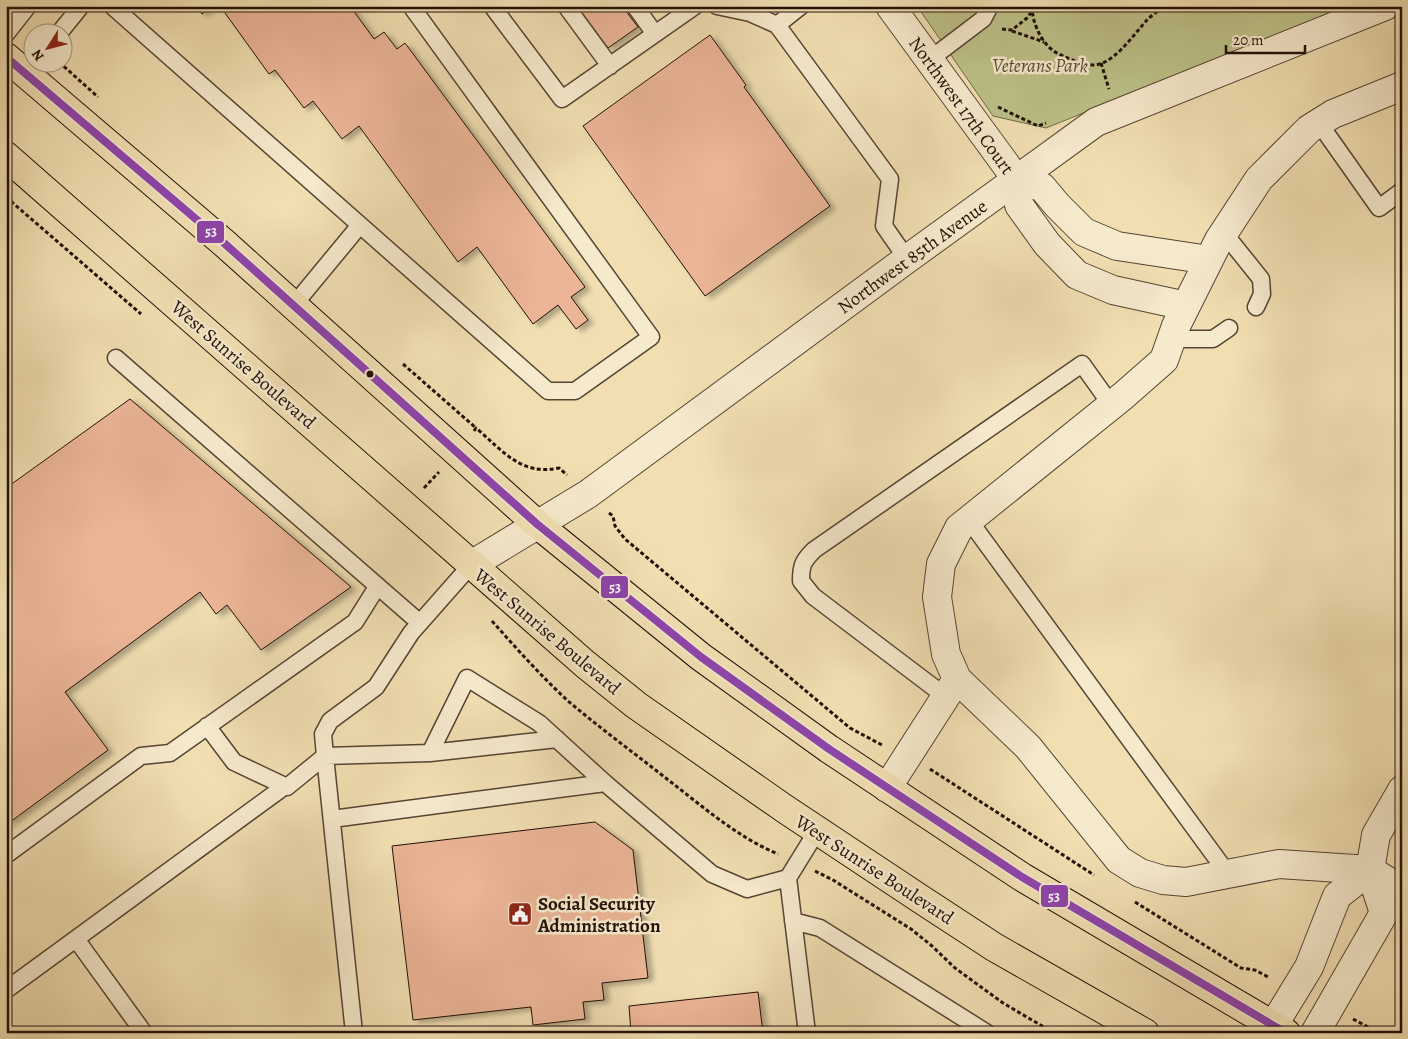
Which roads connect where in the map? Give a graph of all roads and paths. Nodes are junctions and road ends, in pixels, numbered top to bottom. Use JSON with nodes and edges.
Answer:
{"nodes":[{"id":1,"x":28,"y":6,"type":"edge"},
{"id":2,"x":81,"y":6,"type":"edge"},
{"id":3,"x":112,"y":6,"type":"edge"},
{"id":4,"x":411,"y":6,"type":"edge"},
{"id":5,"x":492,"y":6,"type":"edge"},
{"id":6,"x":566,"y":6,"type":"edge"},
{"id":7,"x":636,"y":6,"type":"edge"},
{"id":8,"x":695,"y":6,"type":"edge"},
{"id":9,"x":717,"y":6,"type":"edge"},
{"id":10,"x":801,"y":6,"type":"edge"},
{"id":11,"x":890,"y":6,"type":"edge"},
{"id":12,"x":1166,"y":6,"type":"edge"},
{"id":13,"x":1385,"y":6,"type":"edge"},
{"id":14,"x":1032,"y":8,"type":"edge"},
{"id":15,"x":986,"y":13,"type":"edge"},
{"id":16,"x":68,"y":22,"type":"edge"},
{"id":17,"x":777,"y":25,"type":"junction"},
{"id":18,"x":1012,"y":30,"type":"junction"},
{"id":19,"x":6,"y":34,"type":"edge"},
{"id":20,"x":655,"y":34,"type":"junction"},
{"id":21,"x":1044,"y":43,"type":"junction"},
{"id":22,"x":6,"y":57,"type":"edge"},
{"id":23,"x":930,"y":60,"type":"junction"},
{"id":24,"x":22,"y":64,"type":"edge"},
{"id":25,"x":1101,"y":64,"type":"junction"},
{"id":26,"x":610,"y":66,"type":"junction"},
{"id":27,"x":35,"y":72,"type":"edge"},
{"id":28,"x":1402,"y":86,"type":"edge"},
{"id":29,"x":1111,"y":95,"type":"dead end"},
{"id":30,"x":996,"y":106,"type":"dead end"},
{"id":31,"x":1047,"y":122,"type":"dead end"},
{"id":32,"x":1319,"y":123,"type":"junction"},
{"id":33,"x":6,"y":156,"type":"edge"},
{"id":34,"x":1017,"y":180,"type":"junction"},
{"id":35,"x":1402,"y":191,"type":"edge"},
{"id":36,"x":6,"y":197,"type":"edge"},
{"id":37,"x":360,"y":225,"type":"junction"},
{"id":38,"x":1224,"y":233,"type":"junction"},
{"id":39,"x":908,"y":259,"type":"junction"},
{"id":40,"x":1209,"y":260,"type":"junction"},
{"id":41,"x":293,"y":306,"type":"junction"},
{"id":42,"x":1186,"y":306,"type":"junction"},
{"id":43,"x":1256,"y":307,"type":"dead end"},
{"id":44,"x":142,"y":314,"type":"dead end"},
{"id":45,"x":1229,"y":328,"type":"dead end"},
{"id":46,"x":1171,"y":340,"type":"junction"},
{"id":47,"x":116,"y":358,"type":"dead end"},
{"id":48,"x":1112,"y":406,"type":"junction"},
{"id":49,"x":969,"y":520,"type":"junction"},
{"id":50,"x":537,"y":524,"type":"junction"},
{"id":51,"x":471,"y":565,"type":"junction"},
{"id":52,"x":377,"y":587,"type":"junction"},
{"id":53,"x":420,"y":623,"type":"junction"},
{"id":54,"x":951,"y":688,"type":"junction"},
{"id":55,"x":207,"y":726,"type":"junction"},
{"id":56,"x":557,"y":739,"type":"junction"},
{"id":57,"x":430,"y":753,"type":"junction"},
{"id":58,"x":325,"y":756,"type":"junction"},
{"id":59,"x":605,"y":783,"type":"junction"},
{"id":60,"x":285,"y":786,"type":"junction"},
{"id":61,"x":887,"y":788,"type":"junction"},
{"id":62,"x":1402,"y":790,"type":"edge"},
{"id":63,"x":332,"y":819,"type":"junction"},
{"id":64,"x":816,"y":831,"type":"junction"},
{"id":65,"x":6,"y":855,"type":"edge"},
{"id":66,"x":1370,"y":870,"type":"junction"},
{"id":67,"x":1228,"y":874,"type":"junction"},
{"id":68,"x":788,"y":878,"type":"junction"},
{"id":69,"x":1402,"y":890,"type":"edge"},
{"id":70,"x":793,"y":921,"type":"junction"},
{"id":71,"x":76,"y":939,"type":"junction"},
{"id":72,"x":6,"y":990,"type":"edge"},
{"id":73,"x":1276,"y":1030,"type":"edge"},
{"id":74,"x":144,"y":1033,"type":"edge"},
{"id":75,"x":354,"y":1033,"type":"edge"},
{"id":76,"x":807,"y":1033,"type":"edge"},
{"id":77,"x":987,"y":1033,"type":"edge"},
{"id":78,"x":1145,"y":1033,"type":"edge"},
{"id":79,"x":1315,"y":1033,"type":"edge"}],
"edges":[{"from":1,"to":19,"type":"lane"},
{"from":2,"to":16,"type":"lane"},
{"from":3,"to":37,"type":"lane"},
{"from":4,"to":37,"type":"lane"},
{"from":5,"to":26,"type":"lane"},
{"from":6,"to":26,"type":"lane"},
{"from":7,"to":20,"type":"lane"},
{"from":8,"to":20,"type":"lane"},
{"from":9,"to":17,"type":"lane"},
{"from":10,"to":17,"type":"lane"},
{"from":11,"to":23,"type":"street","name":"Northwest 17th Court"},
{"from":12,"to":25,"type":"path"},
{"from":13,"to":34,"type":"street","name":"Northwest 85th Avenue"},
{"from":14,"to":18,"type":"path"},
{"from":14,"to":21,"type":"path"},
{"from":15,"to":18,"type":"path"},
{"from":15,"to":23,"type":"lane"},
{"from":17,"to":39,"type":"lane"},
{"from":18,"to":21,"type":"path"},
{"from":20,"to":26,"type":"lane"},
{"from":21,"to":25,"type":"path"},
{"from":22,"to":24,"type":"highway"},
{"from":23,"to":34,"type":"street","name":"Northwest 17th Court"},
{"from":25,"to":29,"type":"path"},
{"from":27,"to":41,"type":"highway"},
{"from":28,"to":32,"type":"street"},
{"from":30,"to":31,"type":"path"},
{"from":32,"to":35,"type":"lane"},
{"from":32,"to":38,"type":"street"},
{"from":33,"to":51,"type":"highway","name":"West Sunrise Boulevard"},
{"from":34,"to":39,"type":"street","name":"Northwest 85th Avenue"},
{"from":34,"to":40,"type":"street"},
{"from":34,"to":42,"type":"street"},
{"from":36,"to":44,"type":"path"},
{"from":37,"to":41,"type":"lane"},
{"from":38,"to":40,"type":"street"},
{"from":38,"to":43,"type":"lane"},
{"from":39,"to":50,"type":"street","name":"Northwest 85th Avenue"},
{"from":40,"to":42,"type":"street"},
{"from":41,"to":50,"type":"highway"},
{"from":42,"to":46,"type":"street"},
{"from":45,"to":46,"type":"lane"},
{"from":46,"to":48,"type":"street"},
{"from":47,"to":52,"type":"lane"},
{"from":48,"to":49,"type":"street"},
{"from":48,"to":54,"type":"lane"},
{"from":49,"to":54,"type":"street"},
{"from":49,"to":67,"type":"lane"},
{"from":50,"to":51,"type":"street","name":"Northwest 85th Avenue"},
{"from":50,"to":61,"type":"highway"},
{"from":51,"to":53,"type":"lane"},
{"from":51,"to":64,"type":"highway","name":"West Sunrise Boulevard"},
{"from":52,"to":53,"type":"lane"},
{"from":52,"to":55,"type":"lane"},
{"from":53,"to":58,"type":"lane"},
{"from":54,"to":61,"type":"street"},
{"from":54,"to":67,"type":"street"},
{"from":55,"to":60,"type":"lane"},
{"from":55,"to":65,"type":"lane"},
{"from":56,"to":57,"type":"lane"},
{"from":56,"to":57,"type":"lane"},
{"from":56,"to":59,"type":"lane"},
{"from":57,"to":58,"type":"lane"},
{"from":58,"to":60,"type":"lane"},
{"from":58,"to":63,"type":"lane"},
{"from":59,"to":63,"type":"lane"},
{"from":59,"to":68,"type":"lane"},
{"from":60,"to":71,"type":"lane"},
{"from":61,"to":73,"type":"highway"},
{"from":62,"to":66,"type":"street"},
{"from":63,"to":75,"type":"lane"},
{"from":64,"to":68,"type":"lane"},
{"from":64,"to":78,"type":"highway","name":"West Sunrise Boulevard"},
{"from":66,"to":67,"type":"street"},
{"from":66,"to":69,"type":"street"},
{"from":66,"to":73,"type":"street"},
{"from":66,"to":79,"type":"street"},
{"from":68,"to":70,"type":"lane"},
{"from":70,"to":76,"type":"lane"},
{"from":70,"to":77,"type":"lane"},
{"from":71,"to":72,"type":"lane"},
{"from":71,"to":74,"type":"lane"}]}
